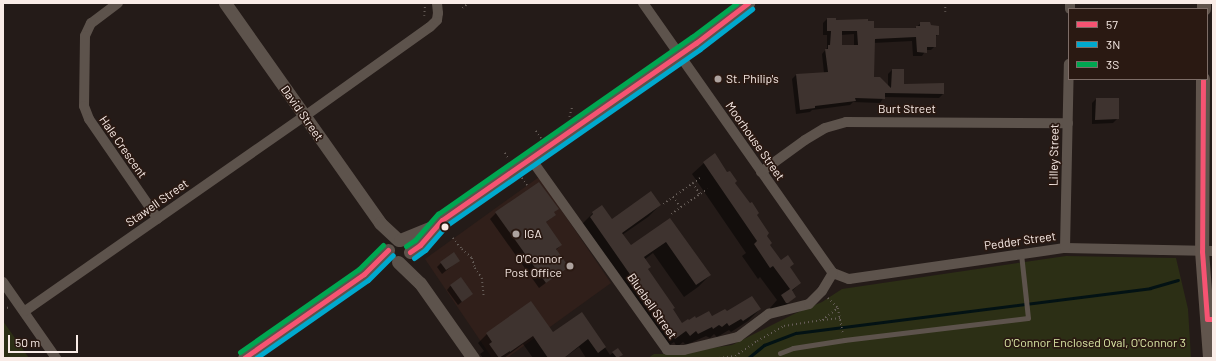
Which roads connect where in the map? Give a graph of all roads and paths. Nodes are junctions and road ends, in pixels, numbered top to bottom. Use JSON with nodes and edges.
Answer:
{"nodes":[{"id":1,"x":118,"y":3,"type":"edge"},
{"id":2,"x":225,"y":3,"type":"edge"},
{"id":3,"x":425,"y":3,"type":"edge"},
{"id":4,"x":438,"y":3,"type":"edge"},
{"id":5,"x":469,"y":3,"type":"edge"},
{"id":6,"x":643,"y":3,"type":"edge"},
{"id":7,"x":945,"y":3,"type":"edge"},
{"id":8,"x":750,"y":4,"type":"edge"},
{"id":9,"x":462,"y":8,"type":"dead end"},
{"id":10,"x":945,"y":12,"type":"dead end"},
{"id":11,"x":424,"y":16,"type":"dead end"},
{"id":12,"x":679,"y":55,"type":"junction"},
{"id":13,"x":1069,"y":80,"type":"edge"},
{"id":14,"x":1203,"y":80,"type":"edge"},
{"id":15,"x":305,"y":116,"type":"junction"},
{"id":16,"x":1068,"y":123,"type":"junction"},
{"id":17,"x":505,"y":153,"type":"dead end"},
{"id":18,"x":531,"y":159,"type":"junction"},
{"id":19,"x":512,"y":163,"type":"dead end"},
{"id":20,"x":762,"y":172,"type":"junction"},
{"id":21,"x":522,"y":177,"type":"dead end"},
{"id":22,"x":700,"y":178,"type":"dead end"},
{"id":23,"x":692,"y":183,"type":"junction"},
{"id":24,"x":527,"y":184,"type":"dead end"},
{"id":25,"x":707,"y":189,"type":"dead end"},
{"id":26,"x":700,"y":194,"type":"junction"},
{"id":27,"x":673,"y":197,"type":"junction"},
{"id":28,"x":663,"y":204,"type":"dead end"},
{"id":29,"x":681,"y":207,"type":"junction"},
{"id":30,"x":671,"y":214,"type":"dead end"},
{"id":31,"x":158,"y":219,"type":"junction"},
{"id":32,"x":436,"y":226,"type":"junction"},
{"id":33,"x":453,"y":238,"type":"dead end"},
{"id":34,"x":394,"y":245,"type":"junction"},
{"id":35,"x":1065,"y":248,"type":"junction"},
{"id":36,"x":1207,"y":251,"type":"edge"},
{"id":37,"x":1021,"y":254,"type":"junction"},
{"id":38,"x":403,"y":258,"type":"junction"},
{"id":39,"x":833,"y":273,"type":"junction"},
{"id":40,"x":364,"y":274,"type":"junction"},
{"id":41,"x":3,"y":282,"type":"edge"},
{"id":42,"x":484,"y":296,"type":"dead end"},
{"id":43,"x":826,"y":296,"type":"dead end"},
{"id":44,"x":838,"y":308,"type":"junction"},
{"id":45,"x":25,"y":311,"type":"junction"},
{"id":46,"x":841,"y":319,"type":"junction"},
{"id":47,"x":1210,"y":319,"type":"edge"},
{"id":48,"x":822,"y":320,"type":"junction"},
{"id":49,"x":843,"y":338,"type":"junction"},
{"id":50,"x":780,"y":353,"type":"dead end"},
{"id":51,"x":56,"y":358,"type":"edge"},
{"id":52,"x":244,"y":358,"type":"edge"},
{"id":53,"x":473,"y":358,"type":"edge"},
{"id":54,"x":719,"y":358,"type":"edge"},
{"id":55,"x":1210,"y":358,"type":"edge"}],
"edges":[{"from":1,"to":31,"type":"street","name":"Hale Crescent"},
{"from":2,"to":15,"type":"street","name":"David Street"},
{"from":3,"to":11,"type":"path"},
{"from":4,"to":15,"type":"street","name":"Stawell Street"},
{"from":5,"to":9,"type":"path"},
{"from":6,"to":12,"type":"street","name":"Moorhouse Street"},
{"from":7,"to":10,"type":"path"},
{"from":8,"to":12,"type":"street"},
{"from":12,"to":18,"type":"street"},
{"from":12,"to":20,"type":"street","name":"Moorhouse Street"},
{"from":13,"to":16,"type":"street","name":"Lilley Street"},
{"from":14,"to":36,"type":"main road"},
{"from":15,"to":31,"type":"street","name":"Stawell Street"},
{"from":15,"to":34,"type":"street","name":"David Street"},
{"from":16,"to":20,"type":"street","name":"Burt Street"},
{"from":16,"to":35,"type":"street","name":"Lilley Street"},
{"from":17,"to":19,"type":"path"},
{"from":18,"to":32,"type":"street"},
{"from":18,"to":39,"type":"street","name":"Bluebell Street"},
{"from":20,"to":39,"type":"street","name":"Moorhouse Street"},
{"from":21,"to":24,"type":"path"},
{"from":22,"to":23,"type":"path"},
{"from":23,"to":26,"type":"path"},
{"from":23,"to":27,"type":"path"},
{"from":25,"to":26,"type":"path"},
{"from":26,"to":29,"type":"path"},
{"from":27,"to":28,"type":"path"},
{"from":27,"to":29,"type":"path"},
{"from":29,"to":30,"type":"path"},
{"from":31,"to":45,"type":"street","name":"Stawell Street"},
{"from":32,"to":34,"type":"street"},
{"from":32,"to":38,"type":"street"},
{"from":33,"to":42,"type":"path"},
{"from":34,"to":38,"type":"street"},
{"from":34,"to":38,"type":"street"},
{"from":34,"to":40,"type":"street"},
{"from":35,"to":36,"type":"street","name":"Pedder Street"},
{"from":35,"to":37,"type":"street","name":"Pedder Street"},
{"from":36,"to":47,"type":"main road"},
{"from":37,"to":39,"type":"street","name":"Pedder Street"},
{"from":37,"to":49,"type":"lane"},
{"from":38,"to":40,"type":"street"},
{"from":38,"to":53,"type":"street"},
{"from":40,"to":52,"type":"street"},
{"from":41,"to":45,"type":"street"},
{"from":43,"to":44,"type":"path"},
{"from":44,"to":46,"type":"path"},
{"from":44,"to":48,"type":"path"},
{"from":45,"to":51,"type":"street"},
{"from":46,"to":48,"type":"path"},
{"from":46,"to":49,"type":"path"},
{"from":47,"to":55,"type":"main road"},
{"from":48,"to":54,"type":"path"},
{"from":49,"to":50,"type":"lane"}]}
